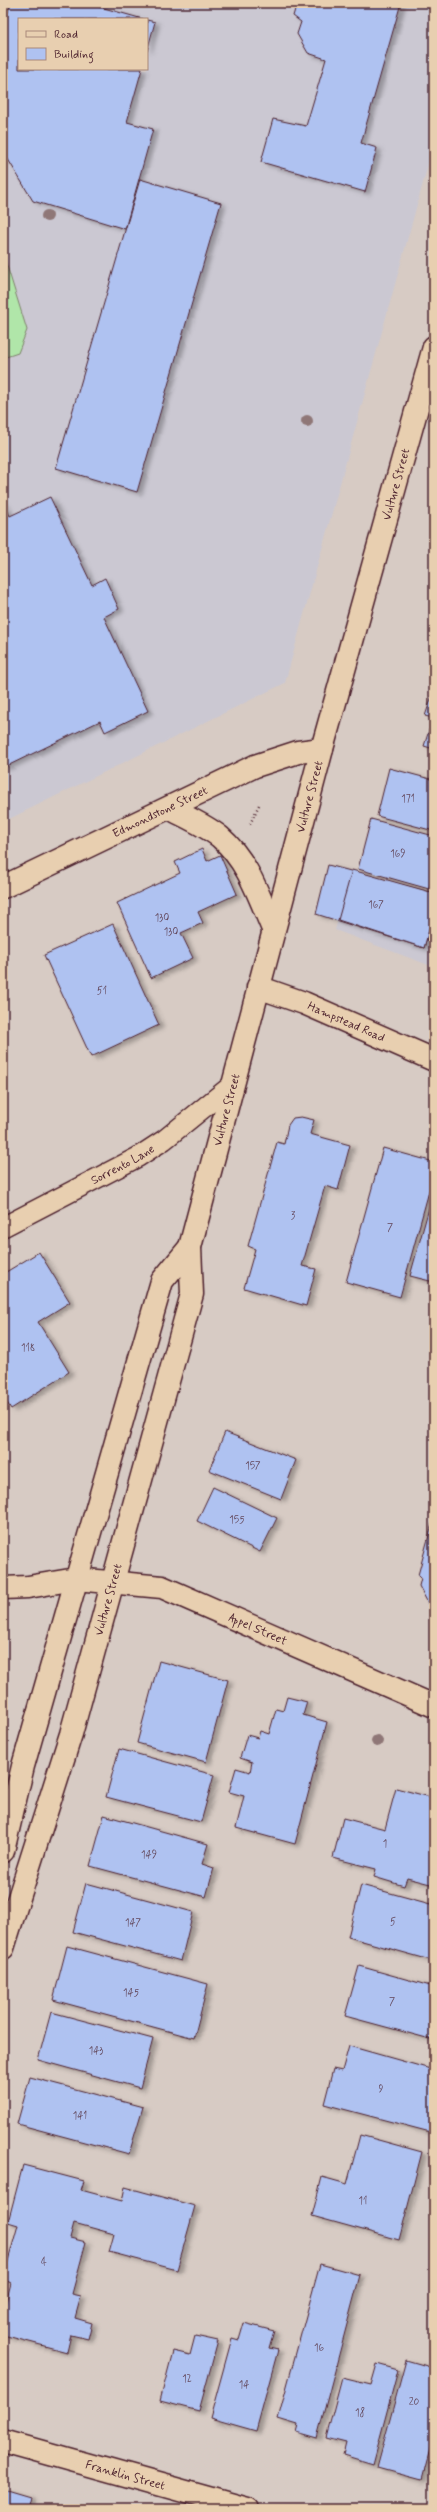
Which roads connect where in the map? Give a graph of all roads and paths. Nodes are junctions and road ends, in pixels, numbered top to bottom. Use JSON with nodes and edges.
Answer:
{"nodes":[{"id":1,"x":434,"y":347,"type":"edge"},
{"id":2,"x":322,"y":749,"type":"junction"},
{"id":3,"x":260,"y":803,"type":"dead end"},
{"id":4,"x":169,"y":808,"type":"junction"},
{"id":5,"x":249,"y":828,"type":"dead end"},
{"id":6,"x":3,"y":887,"type":"edge"},
{"id":7,"x":273,"y":929,"type":"junction"},
{"id":8,"x":258,"y":987,"type":"junction"},
{"id":9,"x":434,"y":1060,"type":"edge"},
{"id":10,"x":232,"y":1085,"type":"junction"},
{"id":11,"x":3,"y":1226,"type":"edge"},
{"id":12,"x":190,"y":1247,"type":"junction"},
{"id":13,"x":76,"y":1579,"type":"junction"},
{"id":14,"x":114,"y":1582,"type":"junction"},
{"id":15,"x":3,"y":1588,"type":"edge"},
{"id":16,"x":434,"y":1706,"type":"edge"},
{"id":17,"x":3,"y":1851,"type":"edge"},
{"id":18,"x":3,"y":1948,"type":"edge"},
{"id":19,"x":3,"y":2441,"type":"edge"},
{"id":20,"x":248,"y":2509,"type":"edge"}],
"edges":[{"from":1,"to":2,"type":"main road","name":"Vulture Street"},
{"from":2,"to":4,"type":"main road","name":"Edmondstone Street"},
{"from":2,"to":7,"type":"main road","name":"Vulture Street"},
{"from":3,"to":5,"type":"path"},
{"from":4,"to":6,"type":"main road","name":"Edmondstone Street"},
{"from":4,"to":7,"type":"main road"},
{"from":7,"to":8,"type":"main road","name":"Vulture Street"},
{"from":8,"to":9,"type":"main road","name":"Hampstead Road"},
{"from":8,"to":10,"type":"main road","name":"Vulture Street"},
{"from":10,"to":11,"type":"lane","name":"Sorrento Lane"},
{"from":10,"to":12,"type":"main road","name":"Vulture Street"},
{"from":12,"to":13,"type":"main road","name":"Vulture Street"},
{"from":12,"to":14,"type":"main road","name":"Vulture Street"},
{"from":13,"to":14,"type":"main road","name":"Appel Street"},
{"from":13,"to":15,"type":"main road","name":"Appel Street"},
{"from":13,"to":17,"type":"main road","name":"Vulture Street"},
{"from":14,"to":16,"type":"main road","name":"Appel Street"},
{"from":14,"to":18,"type":"main road","name":"Vulture Street"},
{"from":19,"to":20,"type":"main road","name":"Franklin Street"}]}
